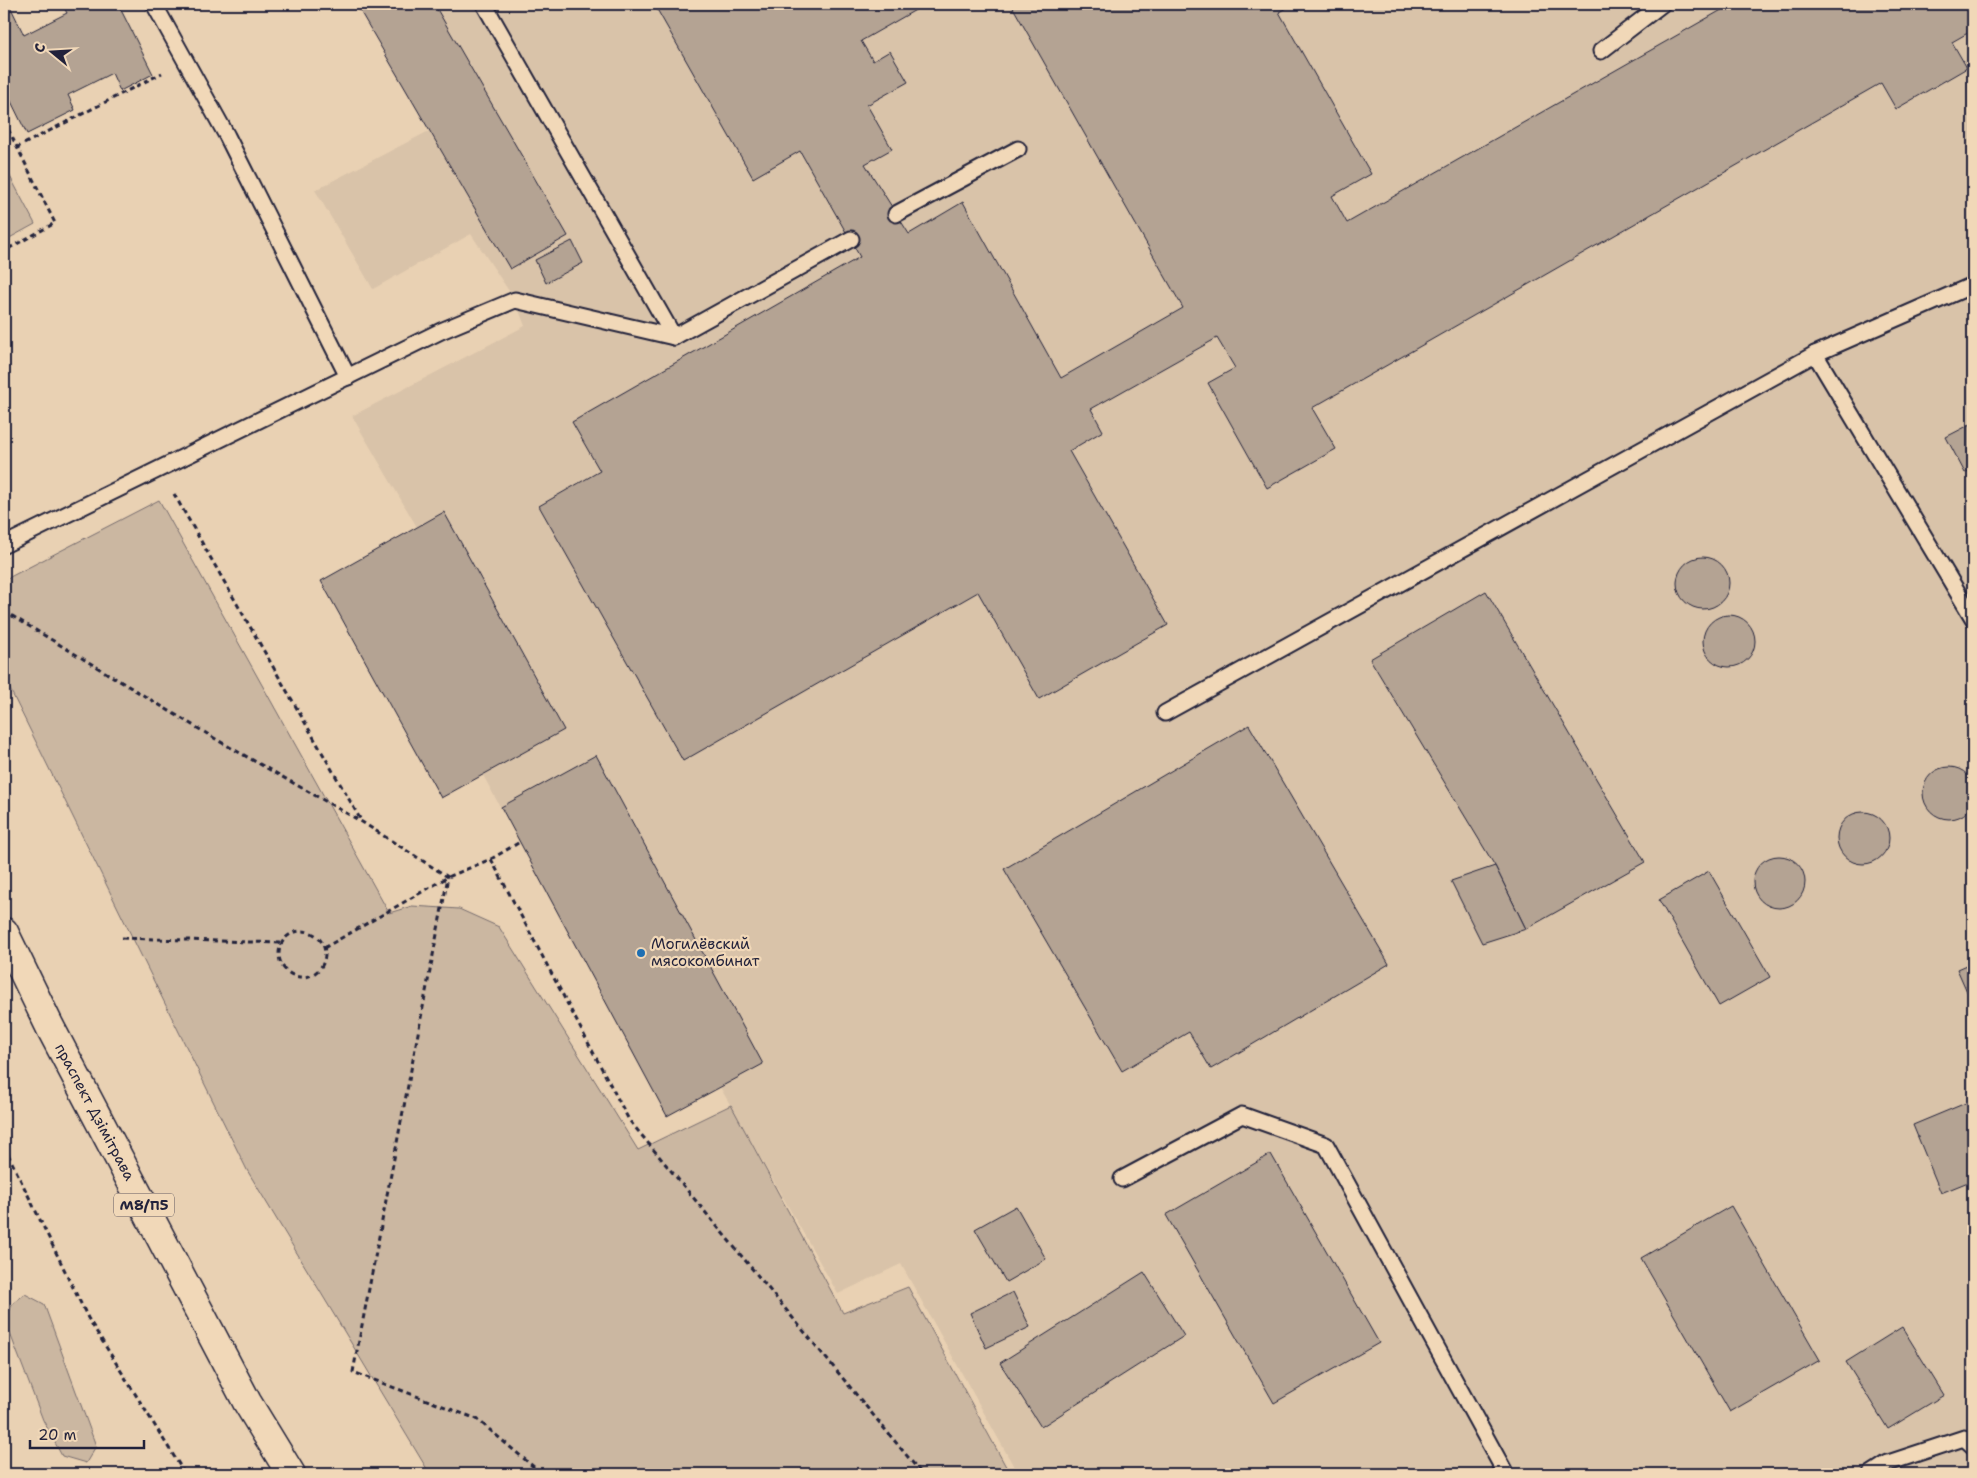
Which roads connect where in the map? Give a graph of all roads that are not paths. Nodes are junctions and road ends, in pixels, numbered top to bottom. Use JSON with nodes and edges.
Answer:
{"nodes":[{"id":1,"x":154,"y":4,"type":"edge"},
{"id":2,"x":484,"y":4,"type":"edge"},
{"id":3,"x":1662,"y":4,"type":"edge"},
{"id":4,"x":1601,"y":52,"type":"dead end"},
{"id":5,"x":1018,"y":149,"type":"dead end"},
{"id":6,"x":896,"y":214,"type":"dead end"},
{"id":7,"x":852,"y":239,"type":"dead end"},
{"id":8,"x":1973,"y":285,"type":"edge"},
{"id":9,"x":674,"y":338,"type":"junction"},
{"id":10,"x":1815,"y":354,"type":"junction"},
{"id":11,"x":348,"y":377,"type":"junction"},
{"id":12,"x":4,"y":545,"type":"edge"},
{"id":13,"x":1973,"y":618,"type":"edge"},
{"id":14,"x":1165,"y":713,"type":"dead end"},
{"id":15,"x":4,"y":932,"type":"edge"},
{"id":16,"x":1122,"y":1179,"type":"dead end"},
{"id":17,"x":1973,"y":1446,"type":"edge"},
{"id":18,"x":290,"y":1474,"type":"edge"},
{"id":19,"x":1506,"y":1474,"type":"edge"},
{"id":20,"x":1870,"y":1474,"type":"edge"}],
"edges":[{"from":1,"to":11,"type":"lane"},
{"from":2,"to":9,"type":"lane"},
{"from":3,"to":4,"type":"lane"},
{"from":5,"to":6,"type":"lane"},
{"from":7,"to":9,"type":"lane"},
{"from":8,"to":10,"type":"lane"},
{"from":9,"to":11,"type":"lane"},
{"from":10,"to":13,"type":"lane"},
{"from":10,"to":14,"type":"lane"},
{"from":11,"to":12,"type":"lane"},
{"from":15,"to":18,"type":"main road","name":"праспект Дзімітрава","number":"М8/П5"},
{"from":16,"to":19,"type":"lane"},
{"from":17,"to":20,"type":"lane"}]}
